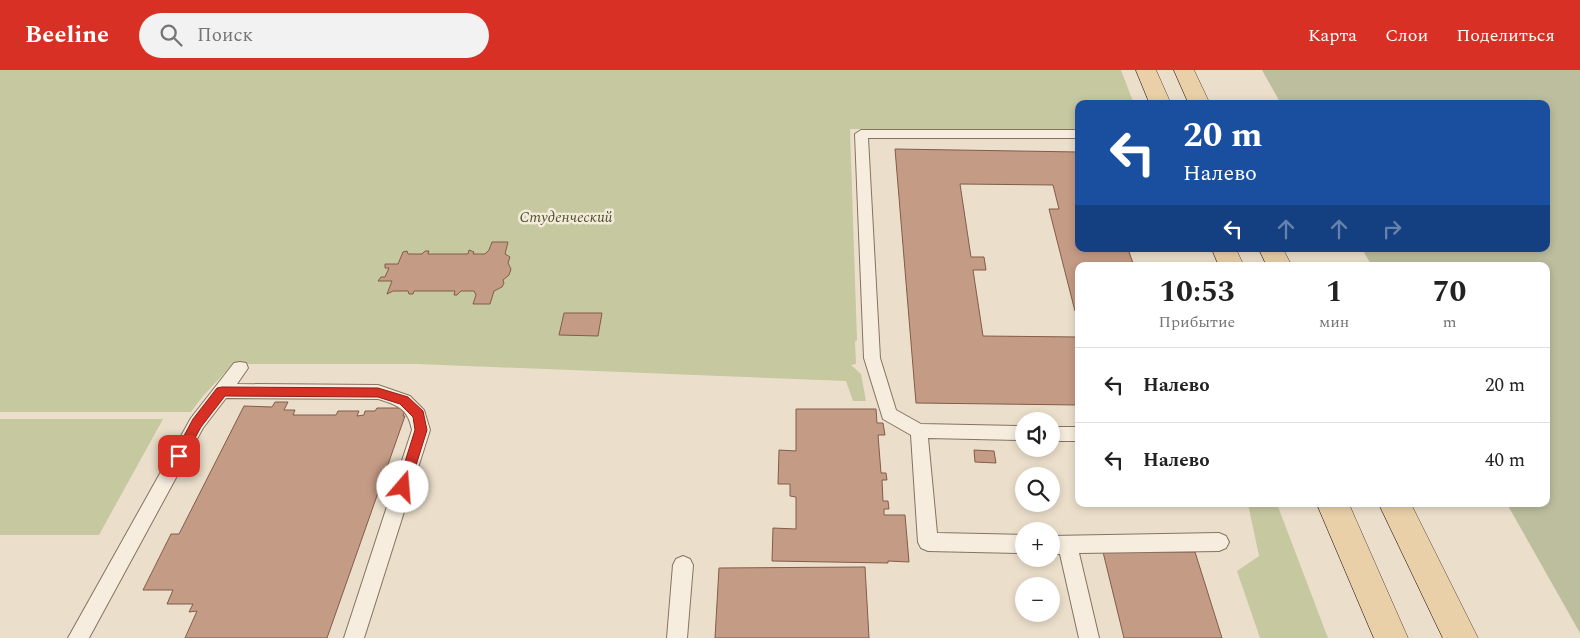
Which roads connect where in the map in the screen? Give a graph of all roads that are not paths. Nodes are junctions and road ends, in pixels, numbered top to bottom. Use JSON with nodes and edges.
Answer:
{"nodes":[{"id":1,"x":1146,"y":70,"type":"edge"},
{"id":2,"x":1184,"y":70,"type":"edge"},
{"id":3,"x":1159,"y":100,"type":"edge"},
{"id":4,"x":1198,"y":100,"type":"edge"},
{"id":5,"x":1075,"y":134,"type":"edge"},
{"id":6,"x":240,"y":368,"type":"dead end"},
{"id":7,"x":222,"y":391,"type":"junction"},
{"id":8,"x":919,"y":431,"type":"junction"},
{"id":9,"x":1015,"y":433,"type":"edge"},
{"id":10,"x":1060,"y":434,"type":"edge"},
{"id":11,"x":1075,"y":434,"type":"edge"},
{"id":12,"x":1334,"y":507,"type":"edge"},
{"id":13,"x":1396,"y":507,"type":"edge"},
{"id":14,"x":1219,"y":542,"type":"dead end"},
{"id":15,"x":1015,"y":544,"type":"edge"},
{"id":16,"x":1060,"y":545,"type":"edge"},
{"id":17,"x":683,"y":565,"type":"dead end"},
{"id":18,"x":78,"y":638,"type":"edge"},
{"id":19,"x":354,"y":638,"type":"edge"},
{"id":20,"x":677,"y":638,"type":"edge"},
{"id":21,"x":1089,"y":638,"type":"edge"},
{"id":22,"x":1391,"y":638,"type":"edge"},
{"id":23,"x":1460,"y":638,"type":"edge"}],
"edges":[{"from":1,"to":3,"type":"main road"},
{"from":2,"to":4,"type":"main road"},
{"from":5,"to":8,"type":"lane"},
{"from":6,"to":7,"type":"lane"},
{"from":7,"to":18,"type":"lane"},
{"from":7,"to":19,"type":"lane"},
{"from":8,"to":9,"type":"lane"},
{"from":8,"to":15,"type":"lane"},
{"from":10,"to":11,"type":"lane"},
{"from":12,"to":22,"type":"main road"},
{"from":13,"to":23,"type":"main road"},
{"from":14,"to":16,"type":"lane"},
{"from":16,"to":21,"type":"lane"},
{"from":17,"to":20,"type":"lane"}]}
